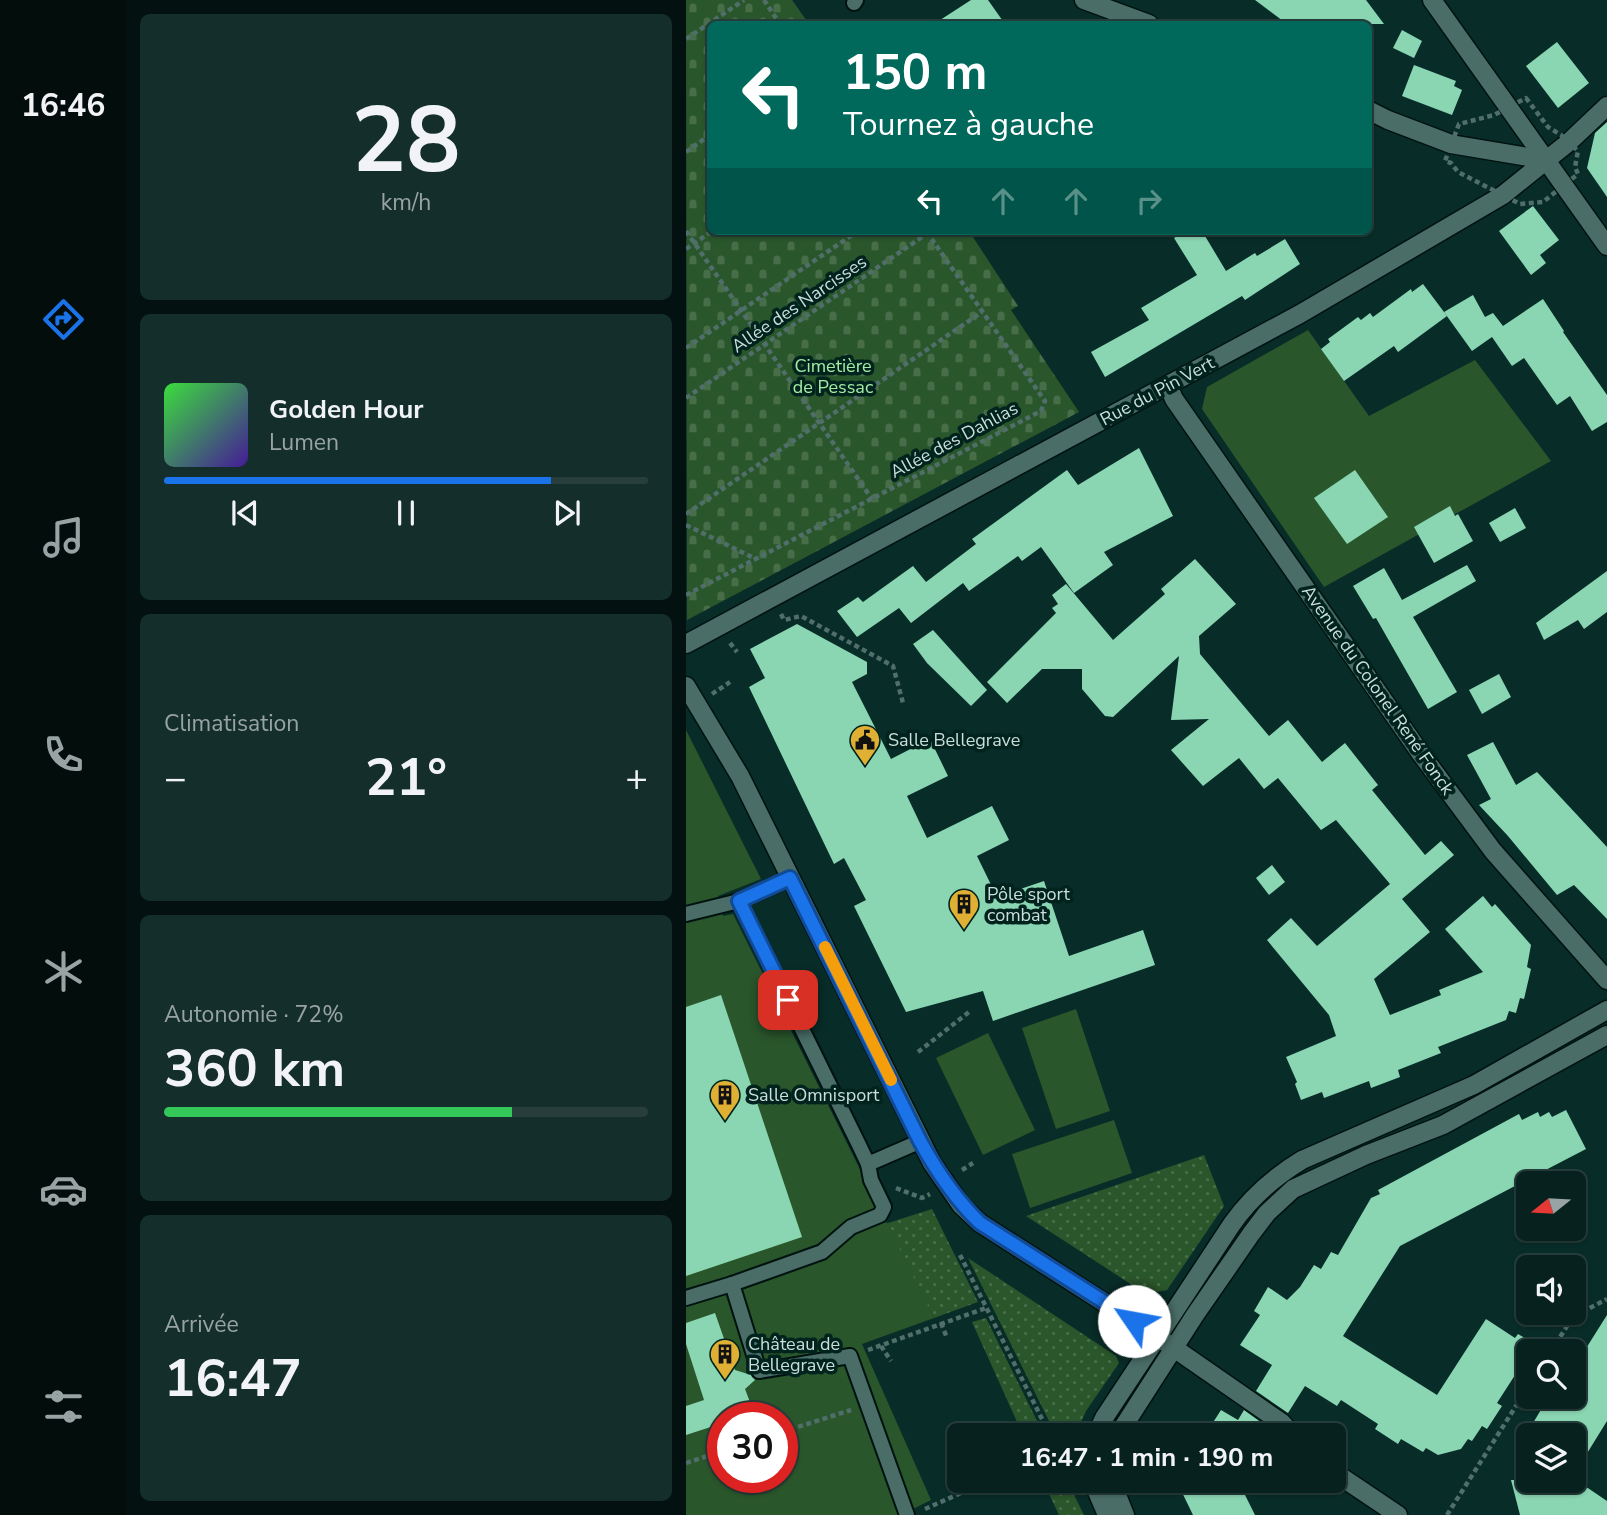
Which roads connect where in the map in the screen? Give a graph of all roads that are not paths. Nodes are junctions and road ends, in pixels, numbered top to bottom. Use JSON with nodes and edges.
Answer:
{"nodes":[{"id":1,"x":1084,"y":0,"type":"edge"},
{"id":2,"x":1432,"y":0,"type":"edge"},
{"id":3,"x":1141,"y":21,"type":"edge"},
{"id":4,"x":1607,"y":106,"type":"edge"},
{"id":5,"x":1372,"y":112,"type":"edge"},
{"id":6,"x":1546,"y":160,"type":"junction"},
{"id":7,"x":1607,"y":246,"type":"edge"},
{"id":8,"x":1168,"y":386,"type":"junction"},
{"id":9,"x":686,"y":644,"type":"edge"},
{"id":10,"x":686,"y":686,"type":"edge"},
{"id":11,"x":790,"y":878,"type":"junction"},
{"id":12,"x":739,"y":901,"type":"junction"},
{"id":13,"x":686,"y":915,"type":"edge"},
{"id":14,"x":1607,"y":980,"type":"edge"},
{"id":15,"x":1607,"y":1010,"type":"edge"},
{"id":16,"x":1607,"y":1035,"type":"edge"},
{"id":17,"x":920,"y":1141,"type":"junction"},
{"id":18,"x":869,"y":1164,"type":"junction"},
{"id":19,"x":732,"y":1284,"type":"junction"},
{"id":20,"x":686,"y":1298,"type":"edge"},
{"id":21,"x":1158,"y":1337,"type":"junction"},
{"id":22,"x":1175,"y":1348,"type":"junction"},
{"id":23,"x":1102,"y":1423,"type":"edge"},
{"id":24,"x":1126,"y":1423,"type":"edge"},
{"id":25,"x":1282,"y":1423,"type":"edge"},
{"id":26,"x":1346,"y":1480,"type":"edge"},
{"id":27,"x":1098,"y":1493,"type":"edge"},
{"id":28,"x":1116,"y":1493,"type":"edge"},
{"id":29,"x":911,"y":1514,"type":"edge"},
{"id":30,"x":1107,"y":1515,"type":"edge"},
{"id":31,"x":1125,"y":1515,"type":"edge"},
{"id":32,"x":1398,"y":1515,"type":"edge"}],
"edges":[{"from":1,"to":3,"type":"street"},
{"from":2,"to":6,"type":"street"},
{"from":4,"to":6,"type":"street","name":"Rue du Pin Vert"},
{"from":5,"to":6,"type":"street"},
{"from":6,"to":7,"type":"street"},
{"from":6,"to":8,"type":"street","name":"Rue du Pin Vert"},
{"from":8,"to":9,"type":"street","name":"Rue du Pin Vert"},
{"from":8,"to":14,"type":"street","name":"Avenue du Colonel René Fonck"},
{"from":10,"to":11,"type":"street"},
{"from":11,"to":12,"type":"lane"},
{"from":11,"to":17,"type":"street"},
{"from":12,"to":13,"type":"lane"},
{"from":12,"to":18,"type":"lane"},
{"from":15,"to":21,"type":"street"},
{"from":16,"to":22,"type":"street"},
{"from":17,"to":18,"type":"lane"},
{"from":17,"to":21,"type":"street"},
{"from":18,"to":19,"type":"lane"},
{"from":19,"to":20,"type":"lane"},
{"from":19,"to":29,"type":"lane"},
{"from":21,"to":22,"type":"street"},
{"from":21,"to":23,"type":"street"},
{"from":22,"to":24,"type":"street"},
{"from":22,"to":25,"type":"street"},
{"from":26,"to":32,"type":"street"},
{"from":27,"to":30,"type":"street"},
{"from":28,"to":31,"type":"street"}]}
